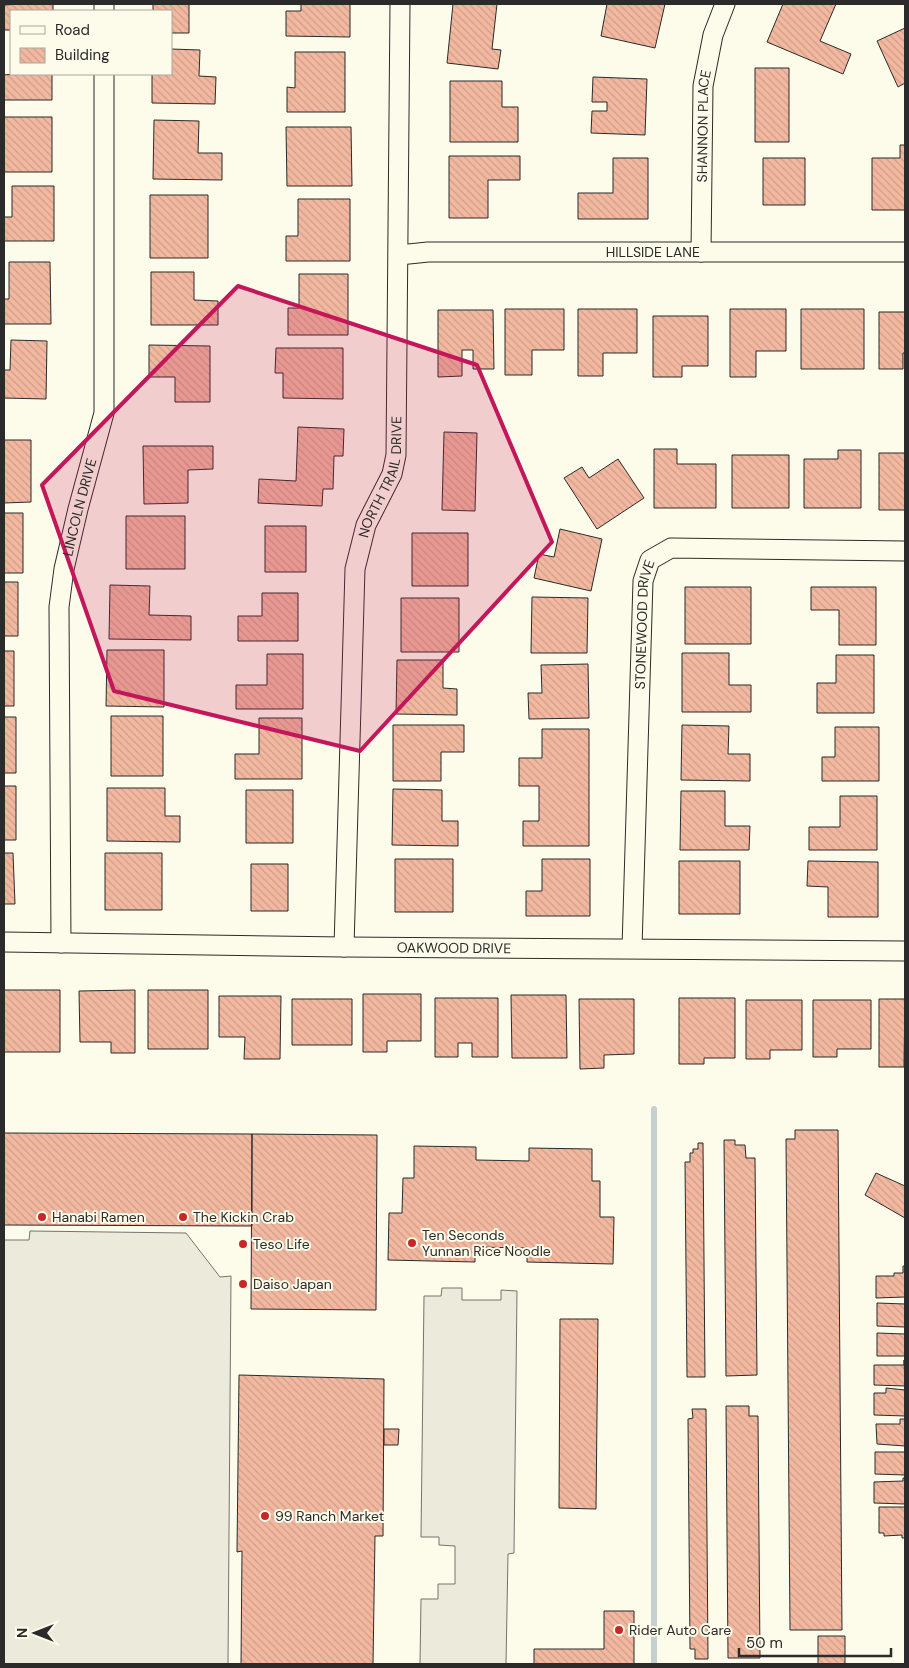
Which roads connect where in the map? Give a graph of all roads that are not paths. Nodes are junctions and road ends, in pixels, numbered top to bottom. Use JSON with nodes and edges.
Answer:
{"nodes":[{"id":1,"x":400,"y":4,"type":"edge"},
{"id":2,"x":725,"y":4,"type":"edge"},
{"id":3,"x":104,"y":75,"type":"edge"},
{"id":4,"x":701,"y":252,"type":"junction"},
{"id":5,"x":905,"y":252,"type":"edge"},
{"id":6,"x":400,"y":255,"type":"junction"},
{"id":7,"x":905,"y":550,"type":"edge"},
{"id":8,"x":4,"y":942,"type":"edge"},
{"id":9,"x":61,"y":943,"type":"junction"},
{"id":10,"x":344,"y":947,"type":"junction"},
{"id":11,"x":632,"y":948,"type":"junction"},
{"id":12,"x":905,"y":951,"type":"edge"}],
"edges":[{"from":1,"to":6,"type":"street","name":"NORTH TRAIL DRIVE"},
{"from":2,"to":4,"type":"street","name":"SHANNON PLACE"},
{"from":3,"to":9,"type":"street","name":"LINCOLN DRIVE"},
{"from":4,"to":5,"type":"street","name":"HILLSIDE LANE"},
{"from":4,"to":6,"type":"street","name":"HILLSIDE LANE"},
{"from":6,"to":10,"type":"street","name":"NORTH TRAIL DRIVE"},
{"from":7,"to":11,"type":"street","name":"STONEWOOD DRIVE"},
{"from":8,"to":9,"type":"street","name":"OAKWOOD DRIVE"},
{"from":9,"to":10,"type":"street","name":"OAKWOOD DRIVE"},
{"from":10,"to":11,"type":"street","name":"OAKWOOD DRIVE"},
{"from":11,"to":12,"type":"street","name":"OAKWOOD DRIVE"}]}
